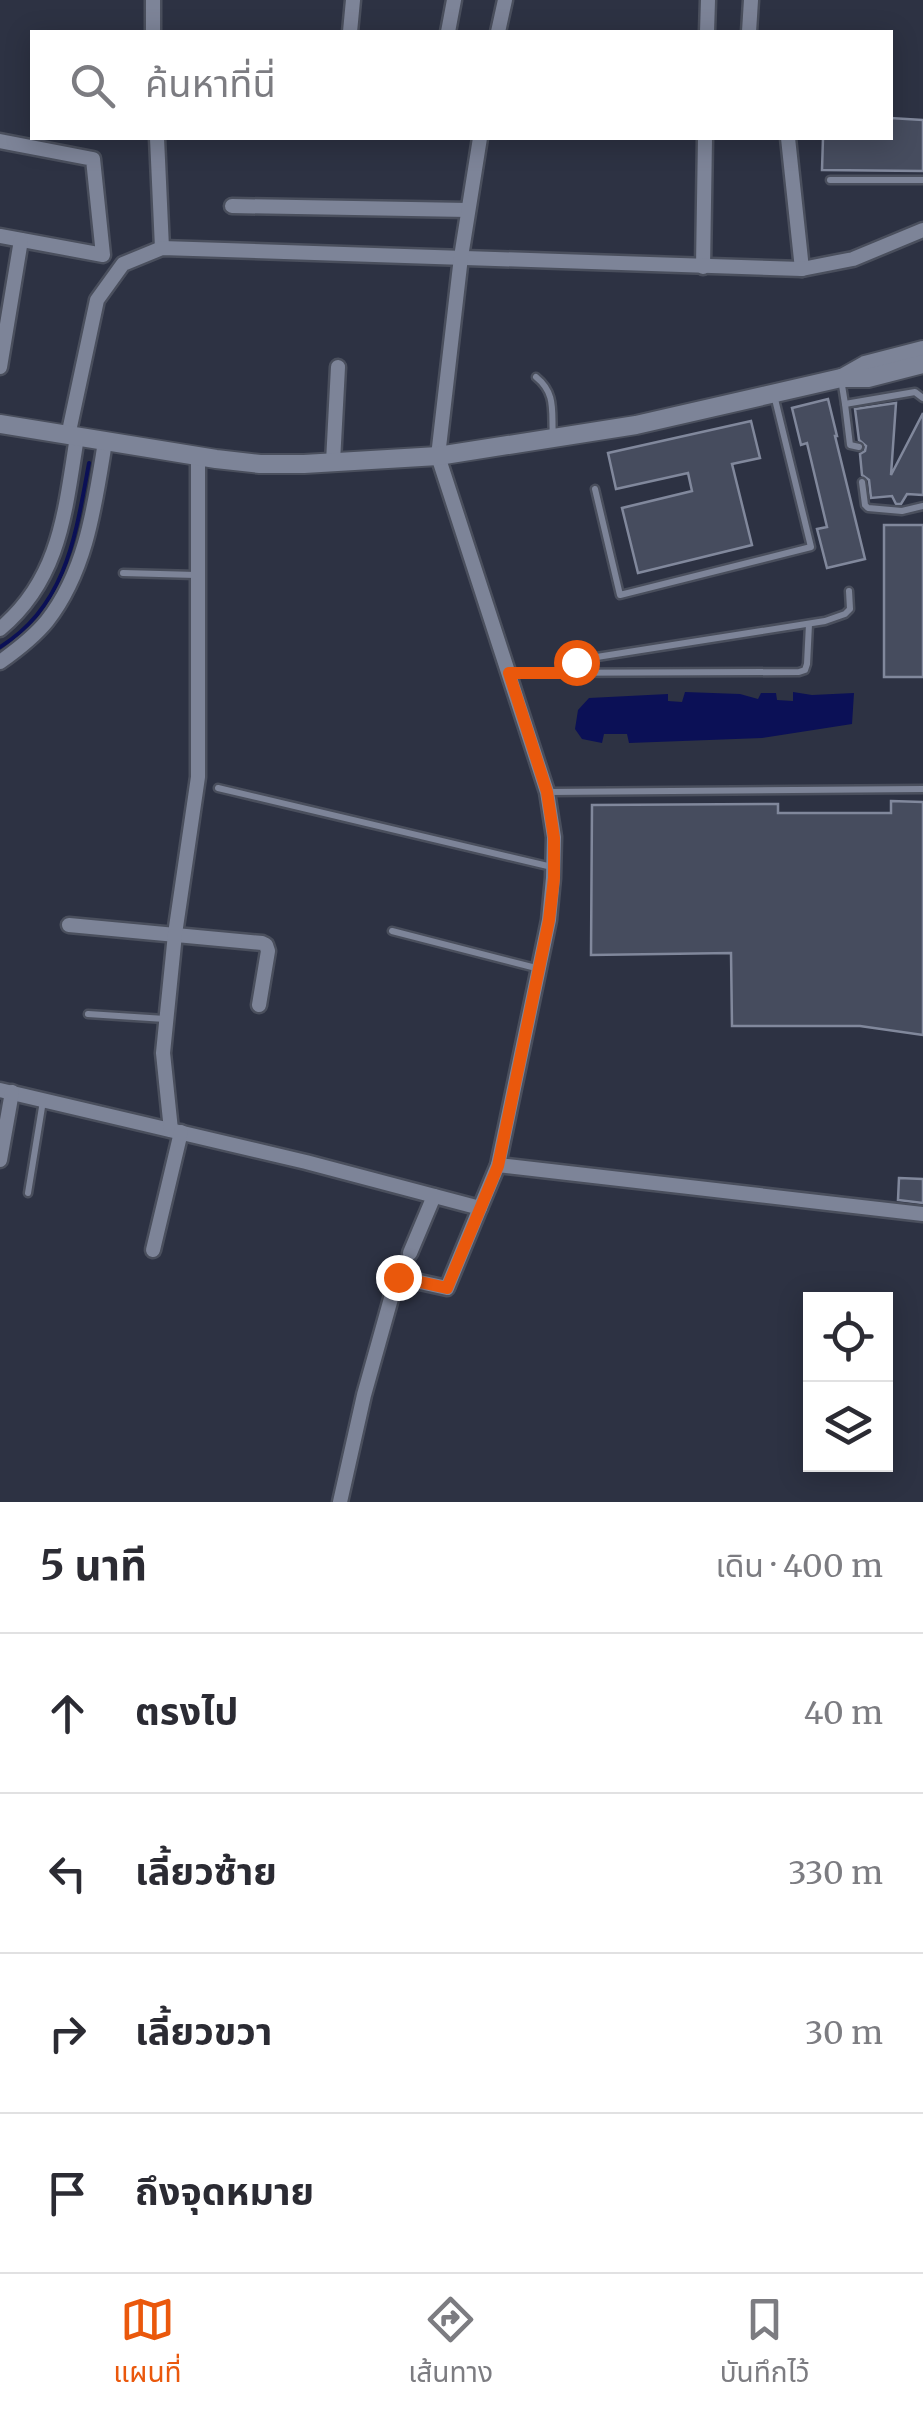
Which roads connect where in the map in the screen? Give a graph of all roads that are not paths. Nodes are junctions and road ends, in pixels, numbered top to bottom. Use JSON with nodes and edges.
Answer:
{"nodes":[{"id":1,"x":153,"y":0,"type":"edge"},
{"id":2,"x":353,"y":0,"type":"edge"},
{"id":3,"x":454,"y":0,"type":"edge"},
{"id":4,"x":505,"y":0,"type":"edge"},
{"id":5,"x":708,"y":0,"type":"edge"},
{"id":6,"x":751,"y":0,"type":"edge"},
{"id":7,"x":154,"y":30,"type":"edge"},
{"id":8,"x":350,"y":30,"type":"edge"},
{"id":9,"x":448,"y":30,"type":"edge"},
{"id":10,"x":498,"y":30,"type":"edge"},
{"id":11,"x":707,"y":30,"type":"edge"},
{"id":12,"x":749,"y":30,"type":"edge"},
{"id":13,"x":157,"y":140,"type":"edge"},
{"id":14,"x":480,"y":140,"type":"edge"},
{"id":15,"x":705,"y":140,"type":"edge"},
{"id":16,"x":788,"y":140,"type":"edge"},
{"id":17,"x":0,"y":141,"type":"edge"},
{"id":18,"x":830,"y":180,"type":"dead end"},
{"id":19,"x":923,"y":180,"type":"edge"},
{"id":20,"x":232,"y":206,"type":"dead end"},
{"id":21,"x":468,"y":210,"type":"junction"},
{"id":22,"x":923,"y":230,"type":"edge"},
{"id":23,"x":0,"y":236,"type":"edge"},
{"id":24,"x":21,"y":240,"type":"junction"},
{"id":25,"x":162,"y":248,"type":"junction"},
{"id":26,"x":460,"y":257,"type":"junction"},
{"id":27,"x":703,"y":267,"type":"junction"},
{"id":28,"x":802,"y":269,"type":"junction"},
{"id":29,"x":4,"y":328,"type":"edge"},
{"id":30,"x":923,"y":350,"type":"edge"},
{"id":31,"x":923,"y":364,"type":"edge"},
{"id":32,"x":0,"y":367,"type":"edge"},
{"id":33,"x":338,"y":367,"type":"dead end"},
{"id":34,"x":536,"y":377,"type":"dead end"},
{"id":35,"x":841,"y":378,"type":"junction"},
{"id":36,"x":774,"y":394,"type":"junction"},
{"id":37,"x":923,"y":398,"type":"edge"},
{"id":38,"x":845,"y":404,"type":"junction"},
{"id":39,"x":0,"y":424,"type":"edge"},
{"id":40,"x":72,"y":437,"type":"junction"},
{"id":41,"x":553,"y":438,"type":"junction"},
{"id":42,"x":104,"y":442,"type":"junction"},
{"id":43,"x":859,"y":447,"type":"dead end"},
{"id":44,"x":198,"y":456,"type":"junction"},
{"id":45,"x":438,"y":456,"type":"junction"},
{"id":46,"x":333,"y":462,"type":"junction"},
{"id":47,"x":862,"y":482,"type":"dead end"},
{"id":48,"x":595,"y":489,"type":"dead end"},
{"id":49,"x":923,"y":506,"type":"edge"},
{"id":50,"x":123,"y":573,"type":"dead end"},
{"id":51,"x":197,"y":575,"type":"junction"},
{"id":52,"x":849,"y":590,"type":"dead end"},
{"id":53,"x":809,"y":624,"type":"junction"},
{"id":54,"x":0,"y":628,"type":"edge"},
{"id":55,"x":0,"y":662,"type":"edge"},
{"id":56,"x":509,"y":673,"type":"junction"},
{"id":57,"x":571,"y":673,"type":"junction"},
{"id":58,"x":218,"y":788,"type":"dead end"},
{"id":59,"x":923,"y":788,"type":"edge"},
{"id":60,"x":547,"y":792,"type":"junction"},
{"id":61,"x":553,"y":868,"type":"junction"},
{"id":62,"x":69,"y":925,"type":"dead end"},
{"id":63,"x":392,"y":931,"type":"dead end"},
{"id":64,"x":176,"y":934,"type":"junction"},
{"id":65,"x":539,"y":969,"type":"junction"},
{"id":66,"x":258,"y":1005,"type":"dead end"},
{"id":67,"x":88,"y":1014,"type":"dead end"},
{"id":68,"x":166,"y":1019,"type":"junction"},
{"id":69,"x":6,"y":1091,"type":"edge"},
{"id":70,"x":43,"y":1100,"type":"junction"},
{"id":71,"x":176,"y":1131,"type":"junction"},
{"id":72,"x":0,"y":1160,"type":"edge"},
{"id":73,"x":498,"y":1166,"type":"junction"},
{"id":74,"x":28,"y":1193,"type":"dead end"},
{"id":75,"x":434,"y":1196,"type":"junction"},
{"id":76,"x":480,"y":1208,"type":"junction"},
{"id":77,"x":923,"y":1214,"type":"edge"},
{"id":78,"x":153,"y":1250,"type":"dead end"},
{"id":79,"x":410,"y":1252,"type":"dead end"},
{"id":80,"x":340,"y":1502,"type":"edge"}],
"edges":[{"from":1,"to":7,"type":"street"},
{"from":2,"to":8,"type":"street"},
{"from":3,"to":9,"type":"street"},
{"from":4,"to":10,"type":"street"},
{"from":5,"to":11,"type":"street"},
{"from":6,"to":12,"type":"street"},
{"from":13,"to":25,"type":"street"},
{"from":14,"to":21,"type":"street"},
{"from":15,"to":27,"type":"street"},
{"from":16,"to":28,"type":"street"},
{"from":17,"to":24,"type":"street"},
{"from":18,"to":19,"type":"lane"},
{"from":20,"to":21,"type":"street"},
{"from":21,"to":26,"type":"street"},
{"from":22,"to":28,"type":"street"},
{"from":23,"to":24,"type":"street"},
{"from":24,"to":29,"type":"street"},
{"from":25,"to":26,"type":"street"},
{"from":25,"to":40,"type":"street"},
{"from":26,"to":27,"type":"street"},
{"from":26,"to":45,"type":"street"},
{"from":27,"to":28,"type":"street"},
{"from":29,"to":32,"type":"street"},
{"from":30,"to":35,"type":"main road"},
{"from":31,"to":35,"type":"main road"},
{"from":33,"to":46,"type":"street"},
{"from":34,"to":41,"type":"lane"},
{"from":35,"to":36,"type":"main road"},
{"from":35,"to":38,"type":"lane"},
{"from":36,"to":41,"type":"main road"},
{"from":36,"to":48,"type":"lane"},
{"from":37,"to":38,"type":"lane"},
{"from":38,"to":43,"type":"lane"},
{"from":39,"to":40,"type":"main road"},
{"from":40,"to":42,"type":"main road"},
{"from":40,"to":54,"type":"street"},
{"from":41,"to":45,"type":"main road"},
{"from":42,"to":44,"type":"main road"},
{"from":42,"to":55,"type":"street"},
{"from":44,"to":46,"type":"main road"},
{"from":44,"to":51,"type":"street"},
{"from":45,"to":46,"type":"main road"},
{"from":45,"to":56,"type":"street"},
{"from":47,"to":49,"type":"lane"},
{"from":50,"to":51,"type":"lane"},
{"from":51,"to":64,"type":"street"},
{"from":52,"to":53,"type":"lane"},
{"from":53,"to":57,"type":"lane"},
{"from":53,"to":57,"type":"lane"},
{"from":56,"to":57,"type":"lane"},
{"from":56,"to":60,"type":"street"},
{"from":58,"to":61,"type":"lane"},
{"from":59,"to":60,"type":"lane"},
{"from":60,"to":61,"type":"street"},
{"from":61,"to":65,"type":"street"},
{"from":62,"to":64,"type":"street"},
{"from":63,"to":65,"type":"lane"},
{"from":64,"to":66,"type":"street"},
{"from":64,"to":68,"type":"street"},
{"from":65,"to":73,"type":"street"},
{"from":67,"to":68,"type":"lane"},
{"from":68,"to":71,"type":"street"},
{"from":69,"to":70,"type":"street"},
{"from":69,"to":72,"type":"street"},
{"from":70,"to":71,"type":"street"},
{"from":70,"to":74,"type":"lane"},
{"from":71,"to":75,"type":"street"},
{"from":71,"to":78,"type":"street"},
{"from":73,"to":76,"type":"street"},
{"from":73,"to":77,"type":"street"},
{"from":75,"to":76,"type":"street"},
{"from":75,"to":79,"type":"street"},
{"from":76,"to":80,"type":"street"}]}
